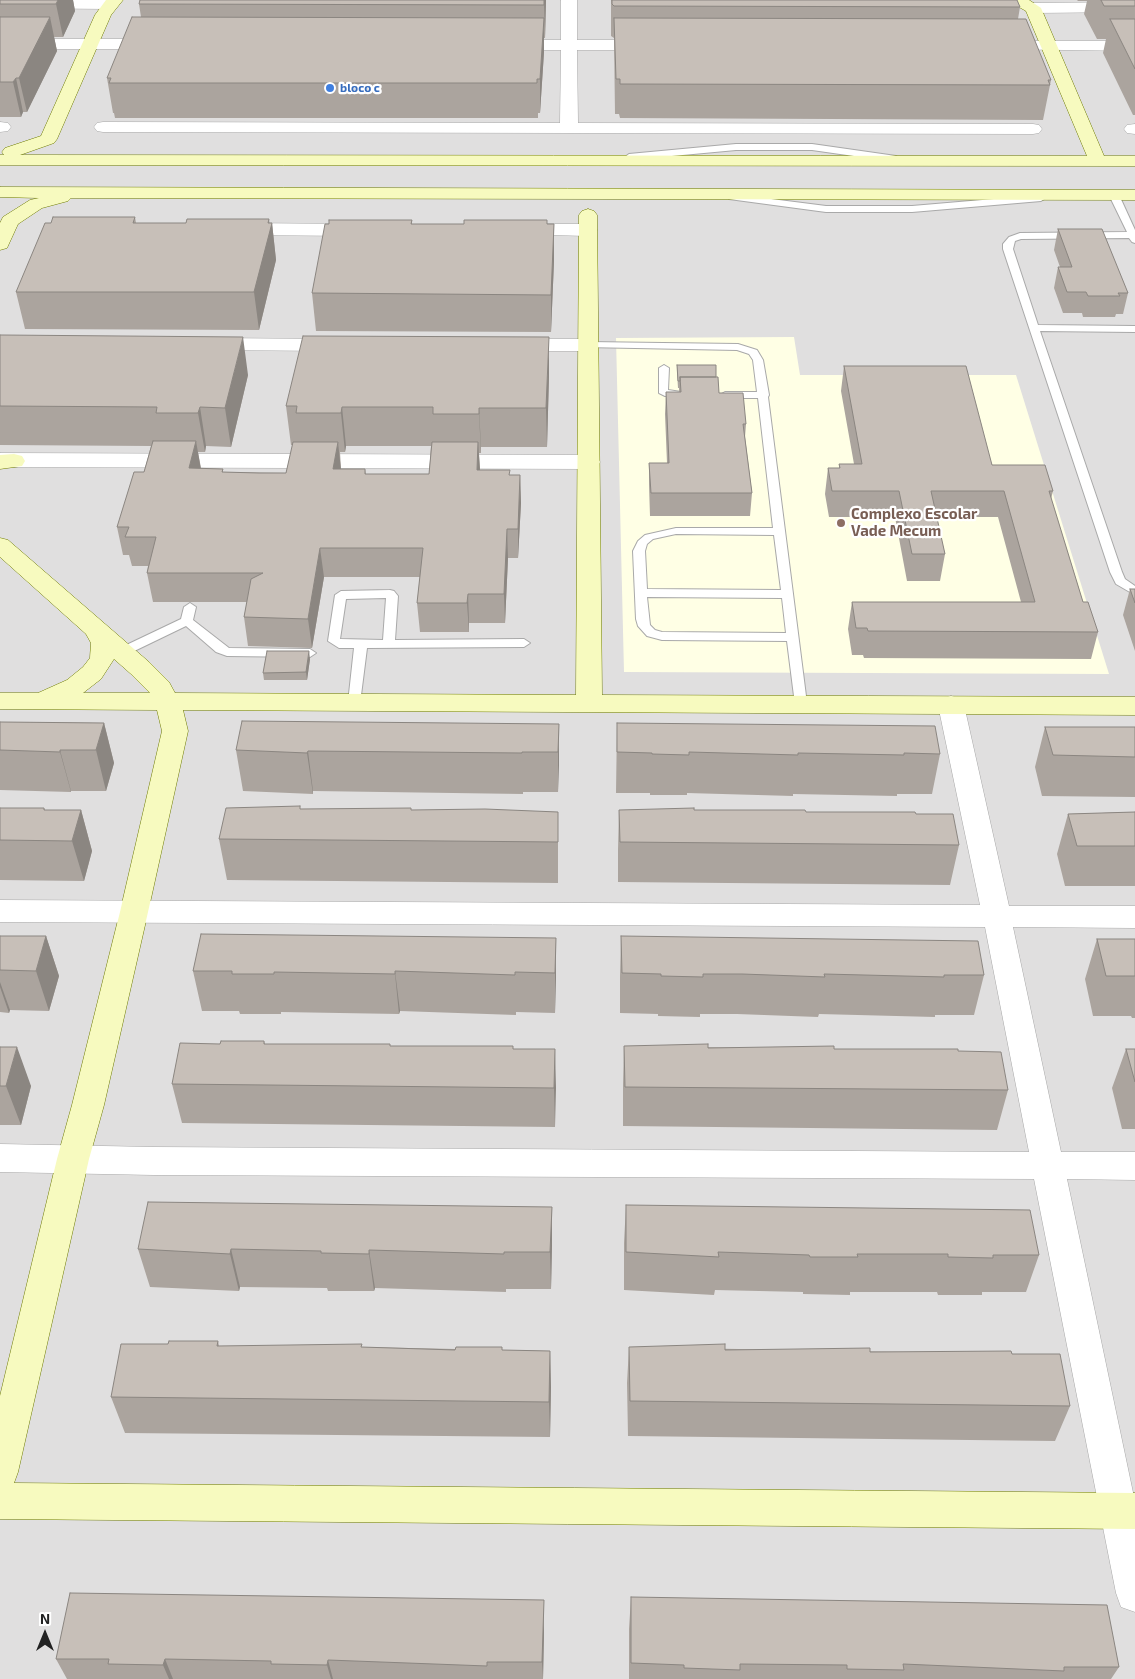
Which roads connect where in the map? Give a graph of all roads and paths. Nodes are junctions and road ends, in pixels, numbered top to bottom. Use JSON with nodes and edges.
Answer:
{"nodes":[{"id":1,"x":569,"y":0,"type":"edge"},
{"id":2,"x":1017,"y":0,"type":"edge"},
{"id":3,"x":112,"y":2,"type":"edge"},
{"id":4,"x":0,"y":3,"type":"edge"},
{"id":5,"x":1135,"y":7,"type":"edge"},
{"id":6,"x":1033,"y":8,"type":"junction"},
{"id":7,"x":0,"y":44,"type":"edge"},
{"id":8,"x":90,"y":44,"type":"junction"},
{"id":9,"x":176,"y":44,"type":"edge"},
{"id":10,"x":492,"y":45,"type":"edge"},
{"id":11,"x":569,"y":45,"type":"junction"},
{"id":12,"x":662,"y":45,"type":"edge"},
{"id":13,"x":988,"y":46,"type":"edge"},
{"id":14,"x":1048,"y":46,"type":"junction"},
{"id":15,"x":1135,"y":46,"type":"edge"},
{"id":16,"x":103,"y":127,"type":"dead end"},
{"id":17,"x":569,"y":128,"type":"junction"},
{"id":18,"x":1033,"y":129,"type":"dead end"},
{"id":19,"x":48,"y":139,"type":"junction"},
{"id":20,"x":0,"y":154,"type":"edge"},
{"id":21,"x":112,"y":159,"type":"junction"},
{"id":22,"x":0,"y":160,"type":"edge"},
{"id":23,"x":1098,"y":161,"type":"junction"},
{"id":24,"x":1135,"y":161,"type":"edge"},
{"id":25,"x":0,"y":192,"type":"edge"},
{"id":26,"x":101,"y":192,"type":"junction"},
{"id":27,"x":538,"y":194,"type":"junction"},
{"id":28,"x":636,"y":194,"type":"junction"},
{"id":29,"x":1114,"y":195,"type":"junction"},
{"id":30,"x":1135,"y":195,"type":"edge"},
{"id":31,"x":5,"y":214,"type":"edge"},
{"id":32,"x":588,"y":222,"type":"junction"},
{"id":33,"x":213,"y":229,"type":"edge"},
{"id":34,"x":382,"y":230,"type":"edge"},
{"id":35,"x":502,"y":230,"type":"edge"},
{"id":36,"x":1134,"y":238,"type":"edge"},
{"id":37,"x":0,"y":244,"type":"edge"},
{"id":38,"x":1034,"y":328,"type":"junction"},
{"id":39,"x":1135,"y":329,"type":"edge"},
{"id":40,"x":183,"y":344,"type":"edge"},
{"id":41,"x":352,"y":345,"type":"edge"},
{"id":42,"x":492,"y":345,"type":"edge"},
{"id":43,"x":588,"y":345,"type":"junction"},
{"id":44,"x":664,"y":368,"type":"dead end"},
{"id":45,"x":698,"y":395,"type":"edge"},
{"id":46,"x":717,"y":395,"type":"edge"},
{"id":47,"x":764,"y":395,"type":"junction"},
{"id":48,"x":5,"y":461,"type":"edge"},
{"id":49,"x":589,"y":462,"type":"junction"},
{"id":50,"x":780,"y":532,"type":"junction"},
{"id":51,"x":0,"y":545,"type":"edge"},
{"id":52,"x":1135,"y":591,"type":"edge"},
{"id":53,"x":641,"y":593,"type":"junction"},
{"id":54,"x":787,"y":594,"type":"junction"},
{"id":55,"x":190,"y":607,"type":"dead end"},
{"id":56,"x":187,"y":621,"type":"junction"},
{"id":57,"x":96,"y":629,"type":"junction"},
{"id":58,"x":793,"y":637,"type":"junction"},
{"id":59,"x":389,"y":643,"type":"junction"},
{"id":60,"x":524,"y":643,"type":"dead end"},
{"id":61,"x":361,"y":644,"type":"junction"},
{"id":62,"x":122,"y":652,"type":"junction"},
{"id":63,"x":310,"y":653,"type":"edge"},
{"id":64,"x":0,"y":701,"type":"edge"},
{"id":65,"x":31,"y":702,"type":"junction"},
{"id":66,"x":168,"y":702,"type":"junction"},
{"id":67,"x":354,"y":703,"type":"junction"},
{"id":68,"x":589,"y":704,"type":"junction"},
{"id":69,"x":801,"y":704,"type":"junction"},
{"id":70,"x":951,"y":705,"type":"junction"},
{"id":71,"x":1135,"y":706,"type":"edge"},
{"id":72,"x":0,"y":911,"type":"edge"},
{"id":73,"x":134,"y":912,"type":"junction"},
{"id":74,"x":997,"y":916,"type":"junction"},
{"id":75,"x":1135,"y":917,"type":"edge"},
{"id":76,"x":0,"y":1158,"type":"edge"},
{"id":77,"x":73,"y":1159,"type":"junction"},
{"id":78,"x":1047,"y":1166,"type":"junction"},
{"id":79,"x":1135,"y":1166,"type":"edge"},
{"id":80,"x":0,"y":1472,"type":"edge"},
{"id":81,"x":0,"y":1501,"type":"edge"},
{"id":82,"x":1126,"y":1510,"type":"edge"},
{"id":83,"x":1135,"y":1593,"type":"edge"}],
"edges":[{"from":1,"to":11,"type":"street"},
{"from":2,"to":6,"type":"street"},
{"from":3,"to":4,"type":"street"},
{"from":3,"to":8,"type":"street"},
{"from":5,"to":6,"type":"street"},
{"from":6,"to":14,"type":"street"},
{"from":7,"to":8,"type":"street"},
{"from":8,"to":9,"type":"street"},
{"from":8,"to":19,"type":"street"},
{"from":10,"to":11,"type":"street"},
{"from":11,"to":12,"type":"street"},
{"from":11,"to":17,"type":"street"},
{"from":13,"to":14,"type":"street"},
{"from":14,"to":15,"type":"street"},
{"from":14,"to":23,"type":"street"},
{"from":16,"to":17,"type":"street"},
{"from":17,"to":18,"type":"street"},
{"from":19,"to":20,"type":"street"},
{"from":19,"to":21,"type":"street"},
{"from":21,"to":22,"type":"street"},
{"from":21,"to":23,"type":"street"},
{"from":23,"to":24,"type":"street"},
{"from":25,"to":26,"type":"street"},
{"from":26,"to":27,"type":"street"},
{"from":26,"to":31,"type":"street"},
{"from":27,"to":28,"type":"street"},
{"from":27,"to":32,"type":"street"},
{"from":28,"to":29,"type":"street"},
{"from":28,"to":32,"type":"street"},
{"from":29,"to":30,"type":"street"},
{"from":29,"to":36,"type":"lane"},
{"from":31,"to":37,"type":"street"},
{"from":32,"to":35,"type":"street"},
{"from":32,"to":43,"type":"street"},
{"from":33,"to":34,"type":"street"},
{"from":36,"to":38,"type":"lane"},
{"from":38,"to":39,"type":"lane"},
{"from":38,"to":52,"type":"lane"},
{"from":40,"to":41,"type":"street"},
{"from":42,"to":43,"type":"street"},
{"from":43,"to":47,"type":"lane"},
{"from":43,"to":49,"type":"street"},
{"from":44,"to":45,"type":"lane"},
{"from":46,"to":47,"type":"lane"},
{"from":47,"to":50,"type":"lane"},
{"from":48,"to":49,"type":"street"},
{"from":49,"to":68,"type":"street"},
{"from":50,"to":53,"type":"lane"},
{"from":50,"to":54,"type":"lane"},
{"from":51,"to":57,"type":"street"},
{"from":53,"to":54,"type":"lane"},
{"from":53,"to":58,"type":"lane"},
{"from":54,"to":58,"type":"lane"},
{"from":55,"to":56,"type":"lane"},
{"from":56,"to":62,"type":"lane"},
{"from":56,"to":63,"type":"lane"},
{"from":57,"to":62,"type":"street"},
{"from":57,"to":65,"type":"street"},
{"from":58,"to":69,"type":"lane"},
{"from":59,"to":60,"type":"lane"},
{"from":59,"to":61,"type":"lane"},
{"from":59,"to":61,"type":"lane"},
{"from":61,"to":67,"type":"lane"},
{"from":62,"to":66,"type":"street"},
{"from":64,"to":65,"type":"street"},
{"from":65,"to":66,"type":"street"},
{"from":66,"to":67,"type":"street"},
{"from":66,"to":73,"type":"street"},
{"from":67,"to":68,"type":"street"},
{"from":68,"to":69,"type":"street"},
{"from":69,"to":70,"type":"street"},
{"from":70,"to":71,"type":"street"},
{"from":70,"to":74,"type":"street"},
{"from":72,"to":73,"type":"street"},
{"from":73,"to":74,"type":"street"},
{"from":73,"to":77,"type":"street"},
{"from":74,"to":75,"type":"street"},
{"from":74,"to":78,"type":"street"},
{"from":76,"to":77,"type":"street"},
{"from":77,"to":78,"type":"street"},
{"from":77,"to":80,"type":"street"},
{"from":78,"to":79,"type":"street"},
{"from":78,"to":82,"type":"street"},
{"from":81,"to":82,"type":"street"},
{"from":82,"to":83,"type":"street"}]}
